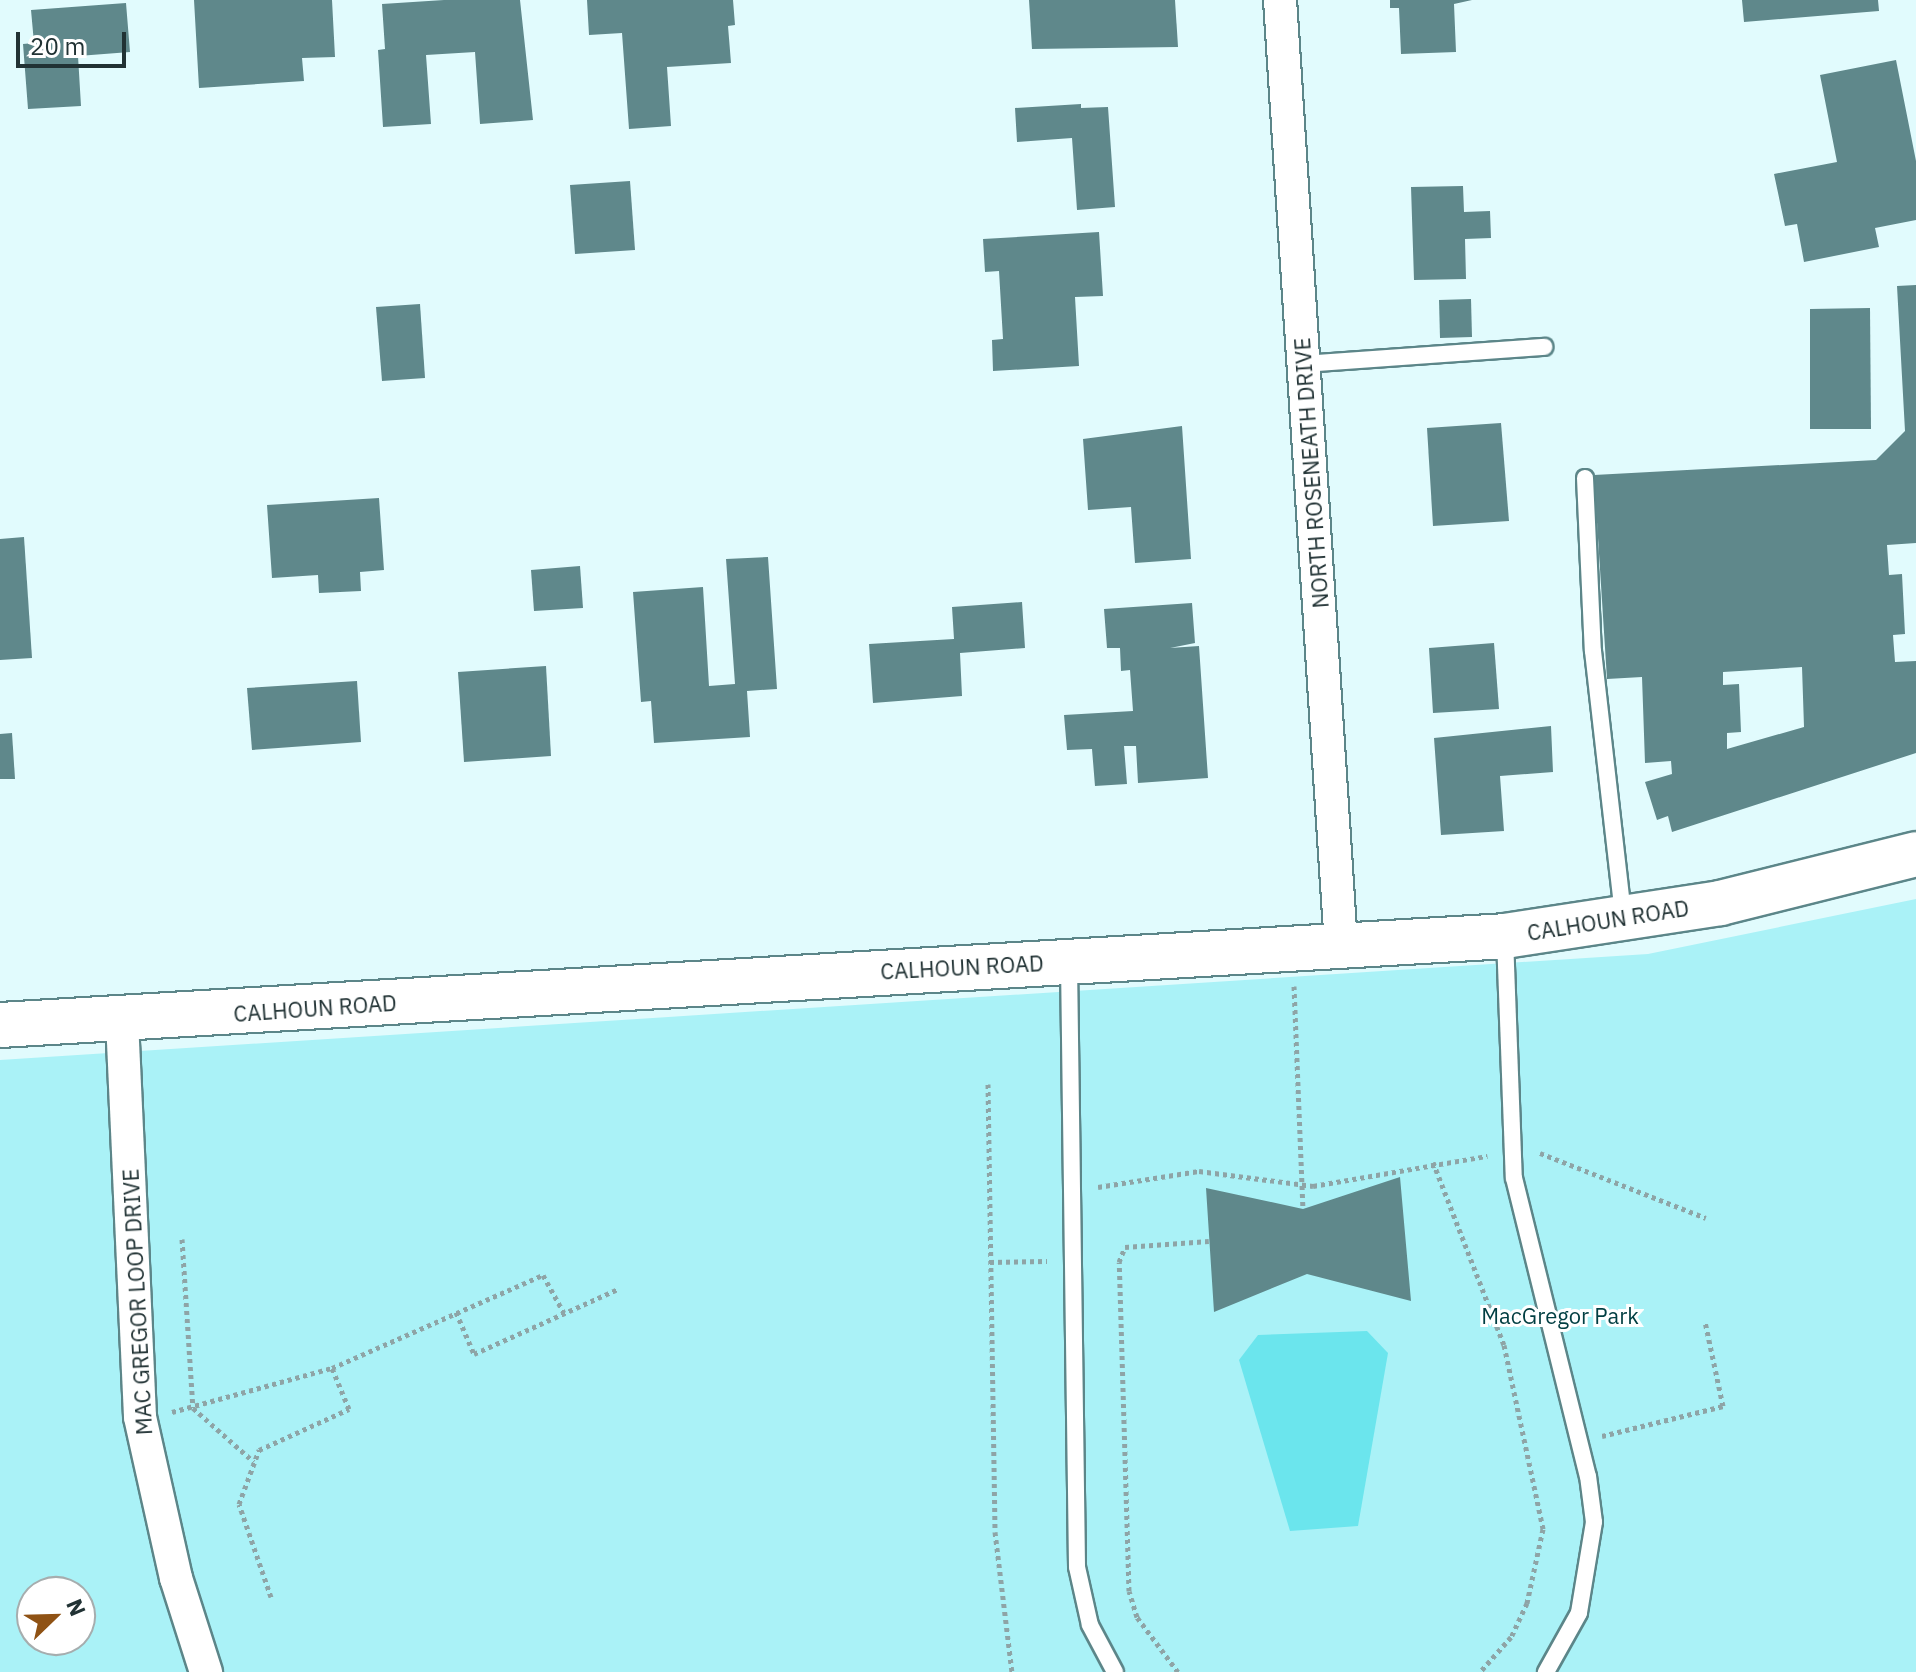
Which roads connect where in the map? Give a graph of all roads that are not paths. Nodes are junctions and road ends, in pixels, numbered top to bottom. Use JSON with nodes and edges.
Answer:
{"nodes":[{"id":1,"x":1280,"y":0,"type":"edge"},
{"id":2,"x":1544,"y":347,"type":"dead end"},
{"id":3,"x":1304,"y":364,"type":"junction"},
{"id":4,"x":1585,"y":478,"type":"dead end"},
{"id":5,"x":1916,"y":854,"type":"edge"},
{"id":6,"x":1623,"y":918,"type":"junction"},
{"id":7,"x":1505,"y":936,"type":"junction"},
{"id":8,"x":1341,"y":946,"type":"junction"},
{"id":9,"x":1069,"y":961,"type":"junction"},
{"id":10,"x":122,"y":1020,"type":"junction"},
{"id":11,"x":0,"y":1025,"type":"edge"},
{"id":12,"x":206,"y":1672,"type":"edge"},
{"id":13,"x":1115,"y":1672,"type":"edge"},
{"id":14,"x":1546,"y":1672,"type":"edge"}],
"edges":[{"from":1,"to":3,"type":"street","name":"NORTH ROSENEATH DRIVE"},
{"from":2,"to":3,"type":"lane"},
{"from":3,"to":8,"type":"street","name":"NORTH ROSENEATH DRIVE"},
{"from":4,"to":6,"type":"lane"},
{"from":5,"to":6,"type":"street","name":"CALHOUN ROAD"},
{"from":6,"to":7,"type":"street","name":"CALHOUN ROAD"},
{"from":7,"to":8,"type":"street","name":"CALHOUN ROAD"},
{"from":7,"to":14,"type":"lane"},
{"from":8,"to":9,"type":"street","name":"CALHOUN ROAD"},
{"from":9,"to":10,"type":"street","name":"CALHOUN ROAD"},
{"from":9,"to":13,"type":"lane"},
{"from":10,"to":11,"type":"street","name":"CALHOUN ROAD"},
{"from":10,"to":12,"type":"street","name":"MAC GREGOR LOOP DRIVE"}]}
